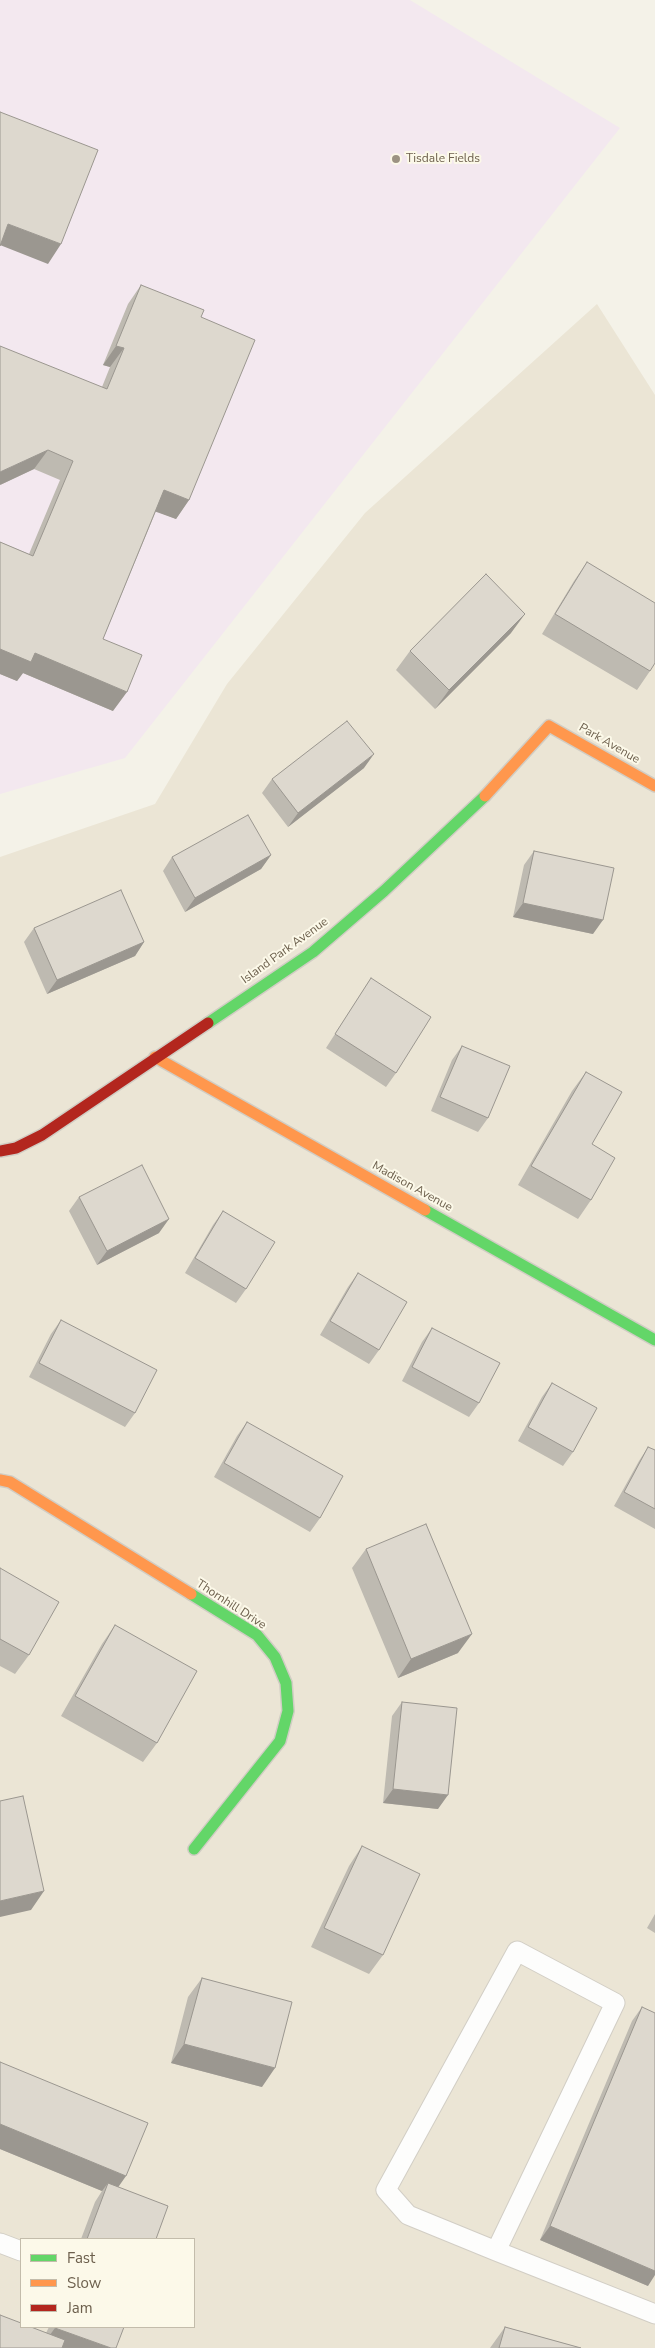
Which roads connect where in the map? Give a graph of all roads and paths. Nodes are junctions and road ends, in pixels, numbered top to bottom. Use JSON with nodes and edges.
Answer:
{"nodes":[{"id":1,"x":550,"y":726,"type":"joint"},
{"id":2,"x":655,"y":786,"type":"edge"},
{"id":3,"x":155,"y":1057,"type":"junction"},
{"id":4,"x":0,"y":1151,"type":"edge"},
{"id":5,"x":655,"y":1340,"type":"edge"},
{"id":6,"x":0,"y":1480,"type":"edge"},
{"id":7,"x":194,"y":1849,"type":"dead end"},
{"id":8,"x":0,"y":2243,"type":"edge"},
{"id":9,"x":20,"y":2251,"type":"edge"},
{"id":10,"x":496,"y":2251,"type":"junction"},
{"id":11,"x":655,"y":2314,"type":"edge"}],
"edges":[{"from":1,"to":2,"type":"street","name":"Park Avenue"},
{"from":1,"to":3,"type":"street","name":"Island Park Avenue"},
{"from":3,"to":4,"type":"street","name":"Island Park Avenue"},
{"from":3,"to":5,"type":"street","name":"Madison Avenue"},
{"from":6,"to":7,"type":"street","name":"Thornhill Drive"},
{"from":8,"to":9,"type":"lane"},
{"from":10,"to":10,"type":"lane"},
{"from":10,"to":11,"type":"lane"}]}
